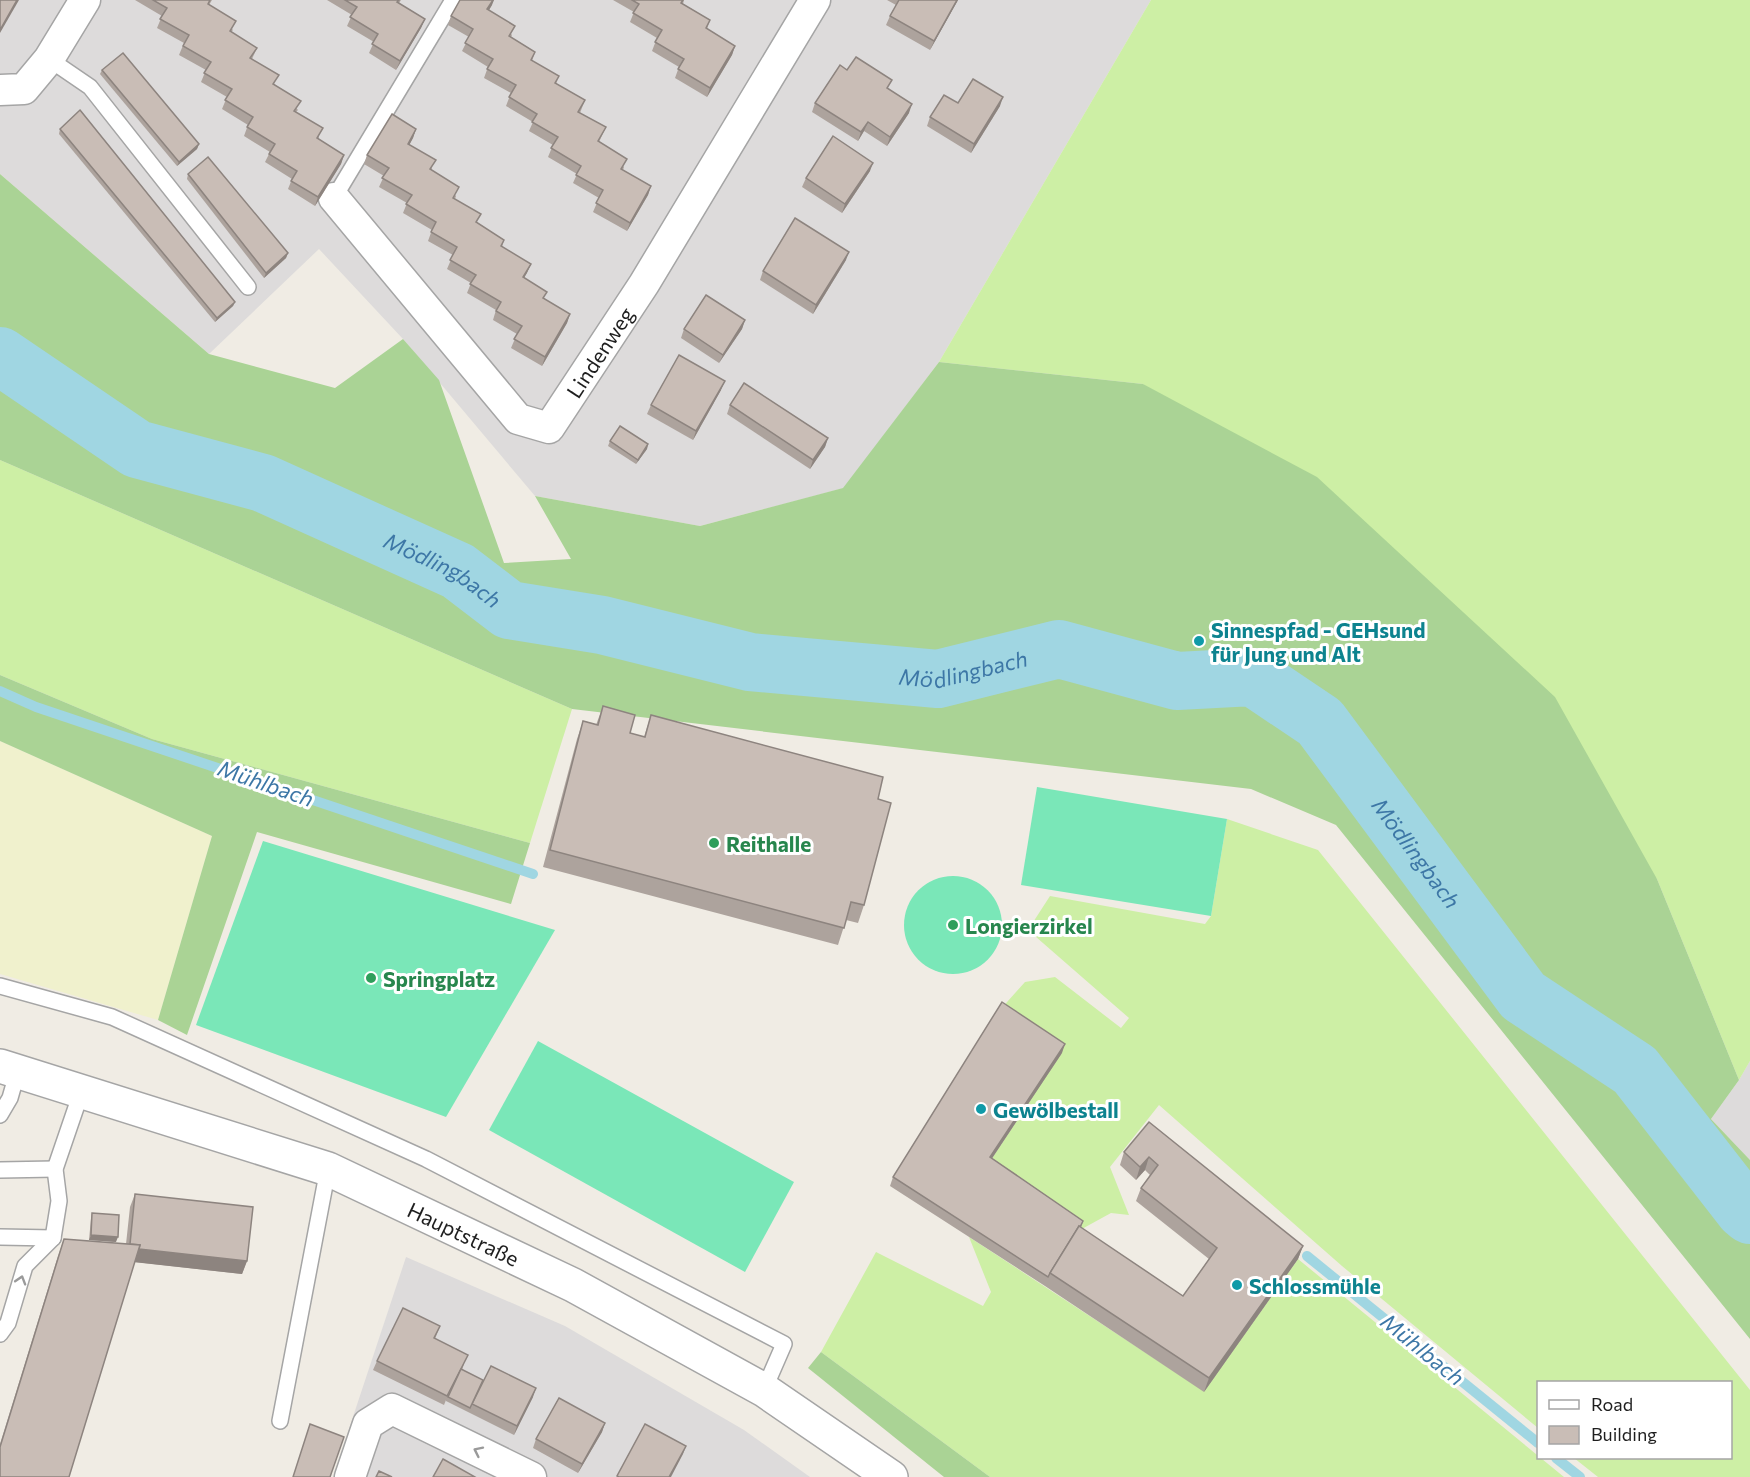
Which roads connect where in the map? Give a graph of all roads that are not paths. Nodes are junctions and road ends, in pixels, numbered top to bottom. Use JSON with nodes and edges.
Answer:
{"nodes":[{"id":1,"x":85,"y":0,"type":"edge"},
{"id":2,"x":453,"y":0,"type":"edge"},
{"id":3,"x":815,"y":0,"type":"edge"},
{"id":4,"x":49,"y":59,"type":"junction"},
{"id":5,"x":0,"y":90,"type":"edge"},
{"id":6,"x":334,"y":198,"type":"joint"},
{"id":7,"x":248,"y":287,"type":"dead end"},
{"id":8,"x":0,"y":986,"type":"edge"},
{"id":9,"x":9,"y":1068,"type":"edge"},
{"id":10,"x":82,"y":1090,"type":"junction"},
{"id":11,"x":0,"y":1115,"type":"edge"},
{"id":12,"x":56,"y":1169,"type":"junction"},
{"id":13,"x":328,"y":1169,"type":"junction"},
{"id":14,"x":0,"y":1170,"type":"edge"},
{"id":15,"x":0,"y":1237,"type":"edge"},
{"id":16,"x":53,"y":1238,"type":"junction"},
{"id":17,"x":0,"y":1334,"type":"edge"},
{"id":18,"x":764,"y":1390,"type":"junction"},
{"id":19,"x":280,"y":1421,"type":"dead end"},
{"id":20,"x":350,"y":1477,"type":"edge"},
{"id":21,"x":531,"y":1477,"type":"edge"},
{"id":22,"x":891,"y":1477,"type":"edge"}],
"edges":[{"from":1,"to":4,"type":"street"},
{"from":2,"to":6,"type":"lane"},
{"from":3,"to":6,"type":"street","name":"Lindenweg"},
{"from":4,"to":5,"type":"street"},
{"from":4,"to":7,"type":"lane"},
{"from":8,"to":18,"type":"lane"},
{"from":9,"to":10,"type":"street","name":"Hauptstraße"},
{"from":9,"to":11,"type":"lane"},
{"from":10,"to":12,"type":"lane"},
{"from":10,"to":13,"type":"street","name":"Hauptstraße"},
{"from":12,"to":14,"type":"lane"},
{"from":12,"to":16,"type":"lane"},
{"from":13,"to":18,"type":"street","name":"Hauptstraße"},
{"from":13,"to":19,"type":"lane"},
{"from":15,"to":16,"type":"lane"},
{"from":17,"to":16,"type":"lane","one_way":true},
{"from":18,"to":22,"type":"street","name":"Hauptstraße"},
{"from":21,"to":20,"type":"street","one_way":true}]}
